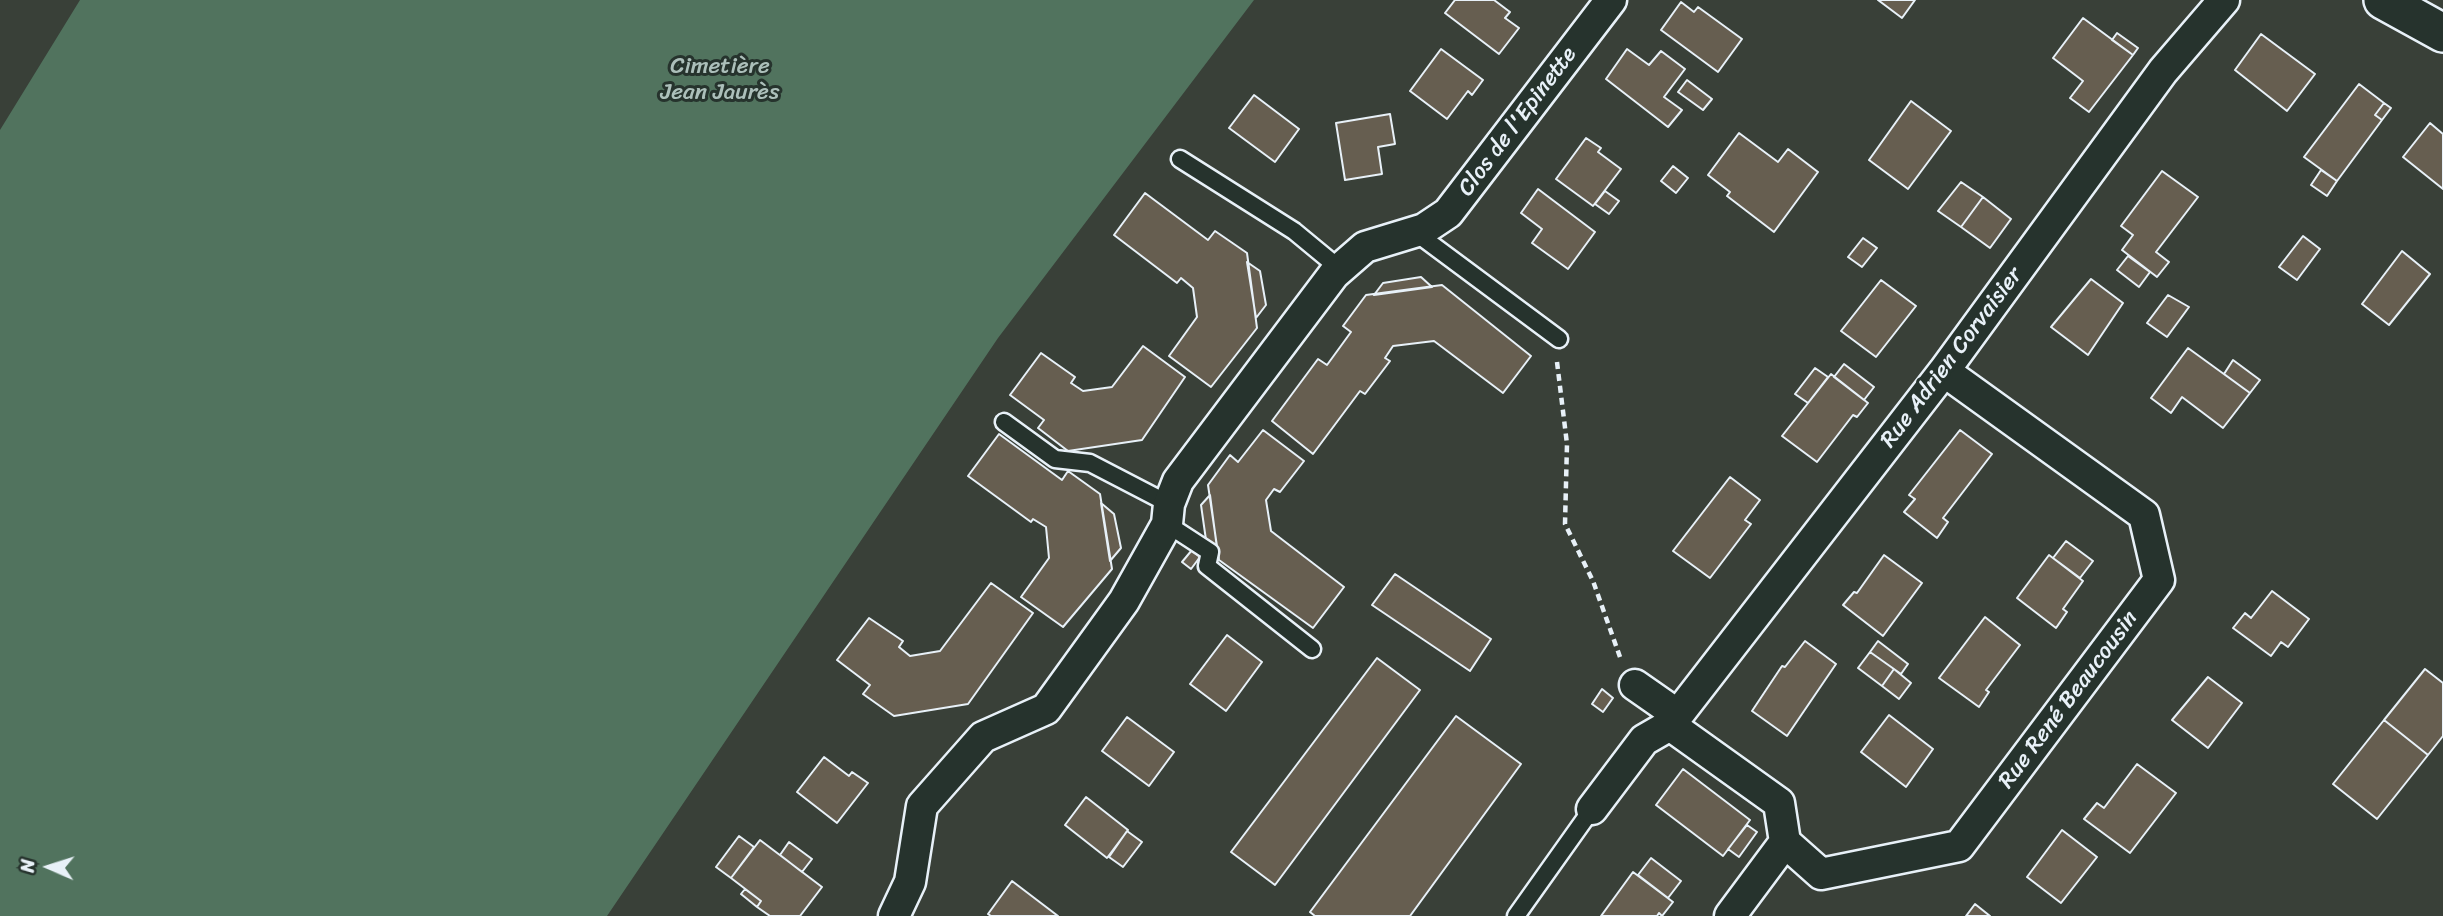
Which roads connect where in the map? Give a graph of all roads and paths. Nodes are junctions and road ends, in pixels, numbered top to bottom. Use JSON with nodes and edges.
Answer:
{"nodes":[{"id":1,"x":1611,"y":0,"type":"edge"},
{"id":2,"x":2224,"y":0,"type":"edge"},
{"id":3,"x":2383,"y":0,"type":"edge"},
{"id":4,"x":2443,"y":33,"type":"edge"},
{"id":5,"x":1180,"y":159,"type":"dead end"},
{"id":6,"x":1415,"y":232,"type":"junction"},
{"id":7,"x":1340,"y":269,"type":"junction"},
{"id":8,"x":1559,"y":339,"type":"joint"},
{"id":9,"x":1944,"y":372,"type":"junction"},
{"id":10,"x":1004,"y":422,"type":"dead end"},
{"id":11,"x":1168,"y":514,"type":"junction"},
{"id":12,"x":1312,"y":649,"type":"dead end"},
{"id":13,"x":1635,"y":685,"type":"joint"},
{"id":14,"x":1674,"y":720,"type":"junction"},
{"id":15,"x":1592,"y":808,"type":"joint"},
{"id":16,"x":1785,"y":842,"type":"junction"},
{"id":17,"x":894,"y":916,"type":"edge"},
{"id":18,"x":1516,"y":916,"type":"edge"},
{"id":19,"x":1730,"y":916,"type":"edge"}],
"edges":[{"from":1,"to":6,"type":"street","name":"Clos de l'Epinette"},
{"from":2,"to":9,"type":"street","name":"Rue Adrien Corvaisier"},
{"from":3,"to":4,"type":"street"},
{"from":5,"to":7,"type":"lane"},
{"from":6,"to":7,"type":"street","name":"Clos de l'Epinette"},
{"from":6,"to":8,"type":"lane"},
{"from":7,"to":11,"type":"street","name":"Clos de l'Epinette"},
{"from":8,"to":13,"type":"path"},
{"from":9,"to":14,"type":"street","name":"Rue Adrien Corvaisier"},
{"from":9,"to":16,"type":"street","name":"Rue René Beaucousin"},
{"from":10,"to":11,"type":"lane"},
{"from":11,"to":12,"type":"lane"},
{"from":11,"to":17,"type":"street","name":"Clos de l'Epinette"},
{"from":13,"to":14,"type":"street"},
{"from":14,"to":15,"type":"street","name":"Rue Adrien Corvaisier"},
{"from":14,"to":16,"type":"street"},
{"from":15,"to":18,"type":"lane"},
{"from":16,"to":19,"type":"street"}]}
